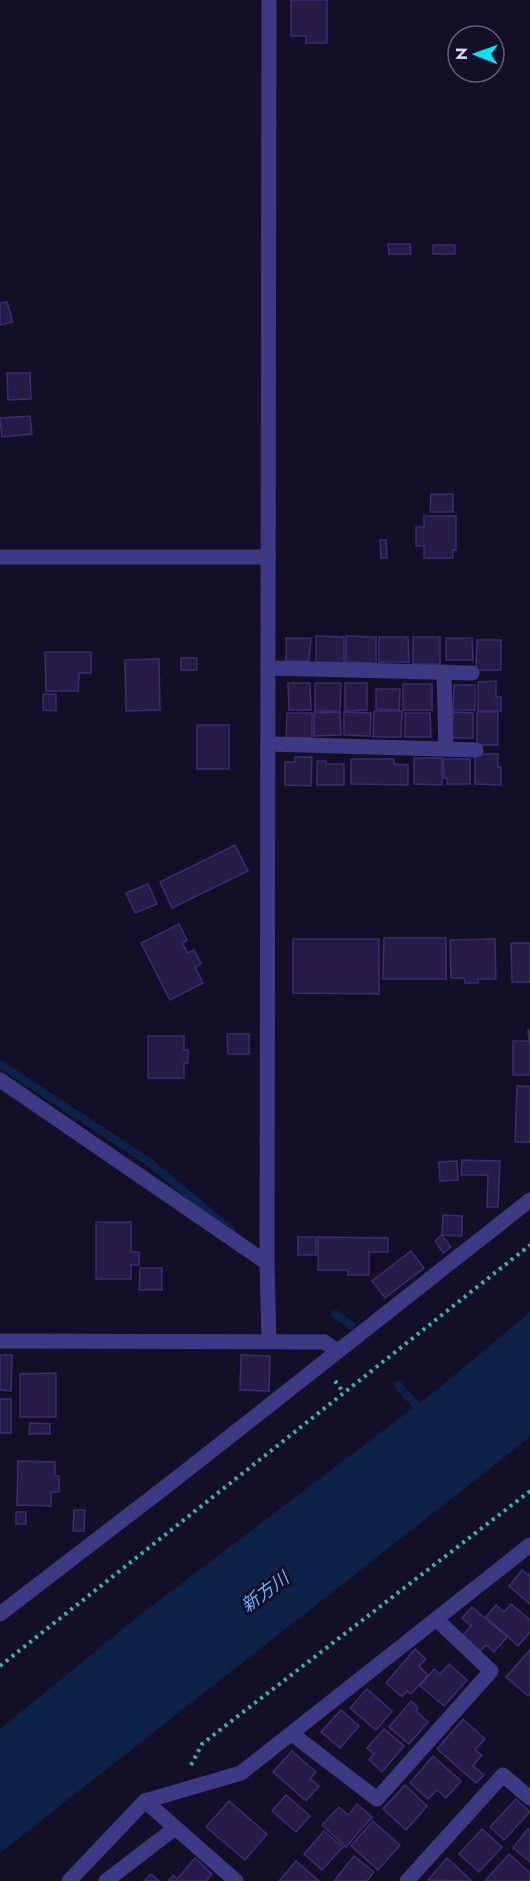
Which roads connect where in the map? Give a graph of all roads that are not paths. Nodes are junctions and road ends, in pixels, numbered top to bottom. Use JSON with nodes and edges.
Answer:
{"nodes":[{"id":1,"x":269,"y":0,"type":"edge"},
{"id":2,"x":0,"y":557,"type":"edge"},
{"id":3,"x":268,"y":557,"type":"junction"},
{"id":4,"x":268,"y":668,"type":"junction"},
{"id":5,"x":444,"y":672,"type":"junction"},
{"id":6,"x":472,"y":673,"type":"dead end"},
{"id":7,"x":268,"y":744,"type":"junction"},
{"id":8,"x":446,"y":748,"type":"junction"},
{"id":9,"x":476,"y":750,"type":"dead end"},
{"id":10,"x":0,"y":1080,"type":"edge"},
{"id":11,"x":530,"y":1200,"type":"edge"},
{"id":12,"x":267,"y":1263,"type":"junction"},
{"id":13,"x":0,"y":1341,"type":"edge"},
{"id":14,"x":269,"y":1341,"type":"junction"},
{"id":15,"x":338,"y":1351,"type":"junction"},
{"id":16,"x":530,"y":1545,"type":"edge"},
{"id":17,"x":0,"y":1614,"type":"edge"},
{"id":18,"x":436,"y":1619,"type":"junction"},
{"id":19,"x":292,"y":1734,"type":"junction"},
{"id":20,"x":530,"y":1798,"type":"edge"},
{"id":21,"x":145,"y":1802,"type":"junction"},
{"id":22,"x":175,"y":1828,"type":"junction"},
{"id":23,"x":69,"y":1881,"type":"edge"},
{"id":24,"x":106,"y":1881,"type":"edge"},
{"id":25,"x":236,"y":1881,"type":"edge"},
{"id":26,"x":407,"y":1881,"type":"edge"}],
"edges":[{"from":1,"to":3,"type":"street"},
{"from":2,"to":3,"type":"street"},
{"from":3,"to":4,"type":"street"},
{"from":4,"to":5,"type":"street"},
{"from":4,"to":7,"type":"street"},
{"from":5,"to":6,"type":"street"},
{"from":5,"to":8,"type":"street"},
{"from":7,"to":8,"type":"street"},
{"from":7,"to":12,"type":"street"},
{"from":8,"to":9,"type":"street"},
{"from":10,"to":12,"type":"street"},
{"from":11,"to":15,"type":"street"},
{"from":12,"to":14,"type":"street"},
{"from":13,"to":14,"type":"street"},
{"from":14,"to":15,"type":"street"},
{"from":15,"to":17,"type":"street"},
{"from":16,"to":18,"type":"street"},
{"from":18,"to":19,"type":"street"},
{"from":18,"to":19,"type":"street"},
{"from":19,"to":21,"type":"street"},
{"from":20,"to":26,"type":"street"},
{"from":21,"to":22,"type":"street"},
{"from":21,"to":23,"type":"street"},
{"from":22,"to":24,"type":"street"},
{"from":22,"to":25,"type":"street"}]}
